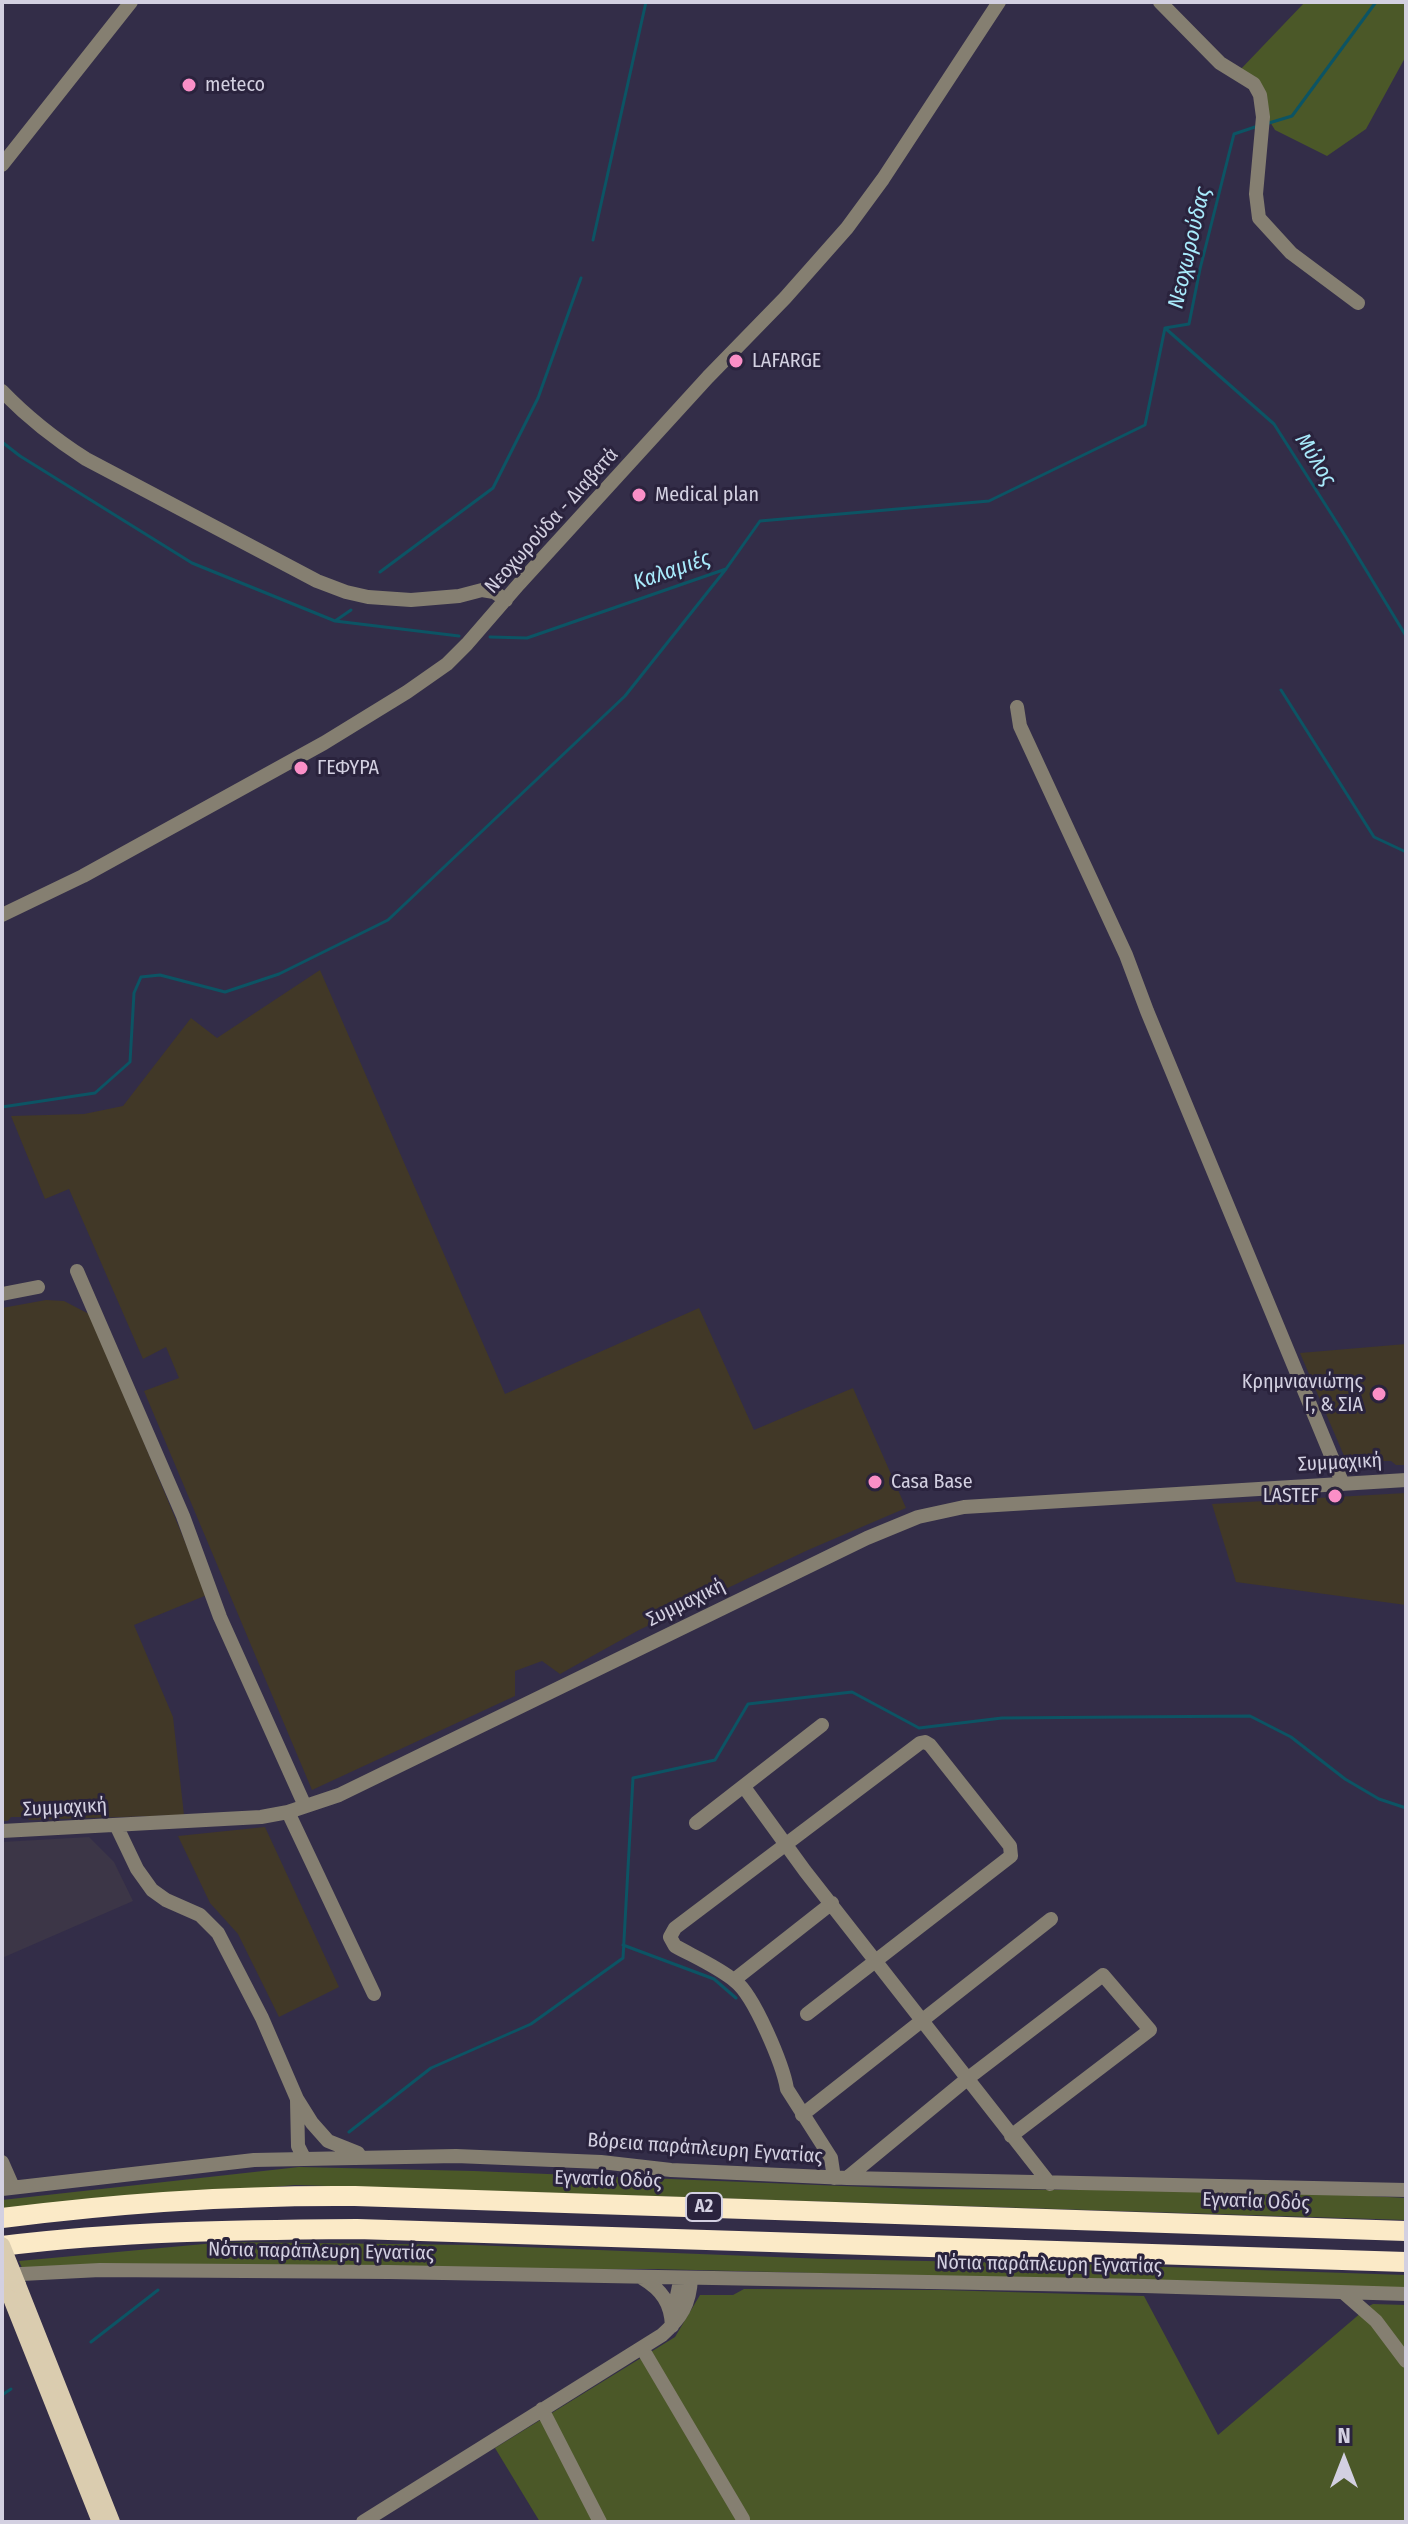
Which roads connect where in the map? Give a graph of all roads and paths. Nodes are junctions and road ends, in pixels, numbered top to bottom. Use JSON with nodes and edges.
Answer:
{"nodes":[{"id":1,"x":131,"y":2,"type":"edge"},
{"id":2,"x":999,"y":2,"type":"edge"},
{"id":3,"x":1160,"y":2,"type":"edge"},
{"id":4,"x":2,"y":165,"type":"edge"},
{"id":5,"x":1358,"y":303,"type":"dead end"},
{"id":6,"x":2,"y":391,"type":"edge"},
{"id":7,"x":506,"y":600,"type":"junction"},
{"id":8,"x":1017,"y":707,"type":"dead end"},
{"id":9,"x":2,"y":915,"type":"edge"},
{"id":10,"x":77,"y":1271,"type":"dead end"},
{"id":11,"x":38,"y":1287,"type":"dead end"},
{"id":12,"x":2,"y":1294,"type":"edge"},
{"id":13,"x":1406,"y":1480,"type":"edge"},
{"id":14,"x":1342,"y":1482,"type":"junction"},
{"id":15,"x":822,"y":1725,"type":"dead end"},
{"id":16,"x":744,"y":1787,"type":"junction"},
{"id":17,"x":305,"y":1806,"type":"junction"},
{"id":18,"x":288,"y":1812,"type":"junction"},
{"id":19,"x":696,"y":1823,"type":"dead end"},
{"id":20,"x":116,"y":1825,"type":"junction"},
{"id":21,"x":2,"y":1831,"type":"edge"},
{"id":22,"x":785,"y":1845,"type":"junction"},
{"id":23,"x":832,"y":1903,"type":"junction"},
{"id":24,"x":1051,"y":1919,"type":"dead end"},
{"id":25,"x":875,"y":1960,"type":"junction"},
{"id":26,"x":734,"y":1980,"type":"junction"},
{"id":27,"x":374,"y":1994,"type":"dead end"},
{"id":28,"x":807,"y":2014,"type":"dead end"},
{"id":29,"x":921,"y":2020,"type":"junction"},
{"id":30,"x":967,"y":2079,"type":"junction"},
{"id":31,"x":297,"y":2099,"type":"junction"},
{"id":32,"x":802,"y":2115,"type":"junction"},
{"id":33,"x":312,"y":2123,"type":"junction"},
{"id":34,"x":1011,"y":2136,"type":"junction"},
{"id":35,"x":374,"y":2157,"type":"junction"},
{"id":36,"x":304,"y":2158,"type":"junction"},
{"id":37,"x":2,"y":2162,"type":"edge"},
{"id":38,"x":840,"y":2178,"type":"junction"},
{"id":39,"x":1050,"y":2184,"type":"junction"},
{"id":40,"x":8,"y":2188,"type":"edge"},
{"id":41,"x":1406,"y":2190,"type":"edge"},
{"id":42,"x":2,"y":2218,"type":"edge"},
{"id":43,"x":1406,"y":2231,"type":"edge"},
{"id":44,"x":2,"y":2246,"type":"edge"},
{"id":45,"x":1406,"y":2262,"type":"edge"},
{"id":46,"x":639,"y":2277,"type":"junction"},
{"id":47,"x":691,"y":2278,"type":"junction"},
{"id":48,"x":7,"y":2281,"type":"edge"},
{"id":49,"x":1343,"y":2293,"type":"junction"},
{"id":50,"x":1406,"y":2294,"type":"edge"},
{"id":51,"x":672,"y":2322,"type":"junction"},
{"id":52,"x":642,"y":2348,"type":"junction"},
{"id":53,"x":1406,"y":2361,"type":"edge"},
{"id":54,"x":542,"y":2409,"type":"junction"},
{"id":55,"x":743,"y":2519,"type":"dead end"},
{"id":56,"x":100,"y":2522,"type":"edge"},
{"id":57,"x":112,"y":2522,"type":"edge"},
{"id":58,"x":363,"y":2522,"type":"edge"},
{"id":59,"x":600,"y":2522,"type":"edge"}],
"edges":[{"from":1,"to":4,"type":"street"},
{"from":2,"to":7,"type":"street","name":"Νεοχωρούδα - Διαβατά"},
{"from":3,"to":5,"type":"street"},
{"from":6,"to":7,"type":"street"},
{"from":7,"to":9,"type":"street","name":"Νεοχωρούδα - Διαβατά"},
{"from":8,"to":14,"type":"street"},
{"from":10,"to":17,"type":"street"},
{"from":11,"to":12,"type":"street"},
{"from":13,"to":14,"type":"street","name":"Συμμαχική"},
{"from":14,"to":17,"type":"street","name":"Συμμαχική"},
{"from":15,"to":16,"type":"street"},
{"from":16,"to":19,"type":"street"},
{"from":16,"to":22,"type":"street"},
{"from":17,"to":18,"type":"street","name":"Συμμαχική"},
{"from":18,"to":20,"type":"street","name":"Συμμαχική"},
{"from":18,"to":27,"type":"street"},
{"from":20,"to":21,"type":"street","name":"Συμμαχική"},
{"from":20,"to":31,"type":"street"},
{"from":22,"to":23,"type":"street"},
{"from":22,"to":25,"type":"street"},
{"from":22,"to":26,"type":"street"},
{"from":23,"to":25,"type":"street"},
{"from":23,"to":26,"type":"street"},
{"from":24,"to":29,"type":"street"},
{"from":25,"to":28,"type":"street"},
{"from":25,"to":29,"type":"street"},
{"from":26,"to":32,"type":"street"},
{"from":29,"to":30,"type":"street"},
{"from":29,"to":32,"type":"street"},
{"from":30,"to":34,"type":"street"},
{"from":30,"to":34,"type":"street"},
{"from":30,"to":38,"type":"street"},
{"from":31,"to":33,"type":"street"},
{"from":31,"to":36,"type":"street"},
{"from":32,"to":38,"type":"street"},
{"from":33,"to":35,"type":"street"},
{"from":33,"to":36,"type":"street"},
{"from":34,"to":39,"type":"street"},
{"from":35,"to":36,"type":"street","name":"Βόρεια παράπλευρη Εγνατίας"},
{"from":35,"to":38,"type":"street","name":"Βόρεια παράπλευρη Εγνατίας"},
{"from":36,"to":40,"type":"street","name":"Βόρεια παράπλευρη Εγνατίας"},
{"from":37,"to":40,"type":"street"},
{"from":38,"to":39,"type":"street","name":"Βόρεια παράπλευρη Εγνατίας"},
{"from":39,"to":41,"type":"street","name":"Βόρεια παράπλευρη Εγνατίας"},
{"from":42,"to":43,"type":"highway","name":"Εγνατία Οδός","number":"Α2"},
{"from":44,"to":45,"type":"highway","number":"Α2"},
{"from":44,"to":48,"type":"main road","bridge":true},
{"from":46,"to":47,"type":"street","name":"Νότια παράπλευρη Εγνατίας"},
{"from":46,"to":48,"type":"street","name":"Νότια παράπλευρη Εγνατίας"},
{"from":46,"to":51,"type":"street"},
{"from":47,"to":49,"type":"street","name":"Νότια παράπλευρη Εγνατίας"},
{"from":47,"to":51,"type":"street"},
{"from":48,"to":56,"type":"main road"},
{"from":48,"to":57,"type":"main road"},
{"from":49,"to":50,"type":"street","name":"Νότια παράπλευρη Εγνατίας"},
{"from":49,"to":53,"type":"street"},
{"from":51,"to":52,"type":"street"},
{"from":52,"to":54,"type":"street"},
{"from":52,"to":55,"type":"street"},
{"from":54,"to":58,"type":"street"},
{"from":54,"to":59,"type":"street"}]}
